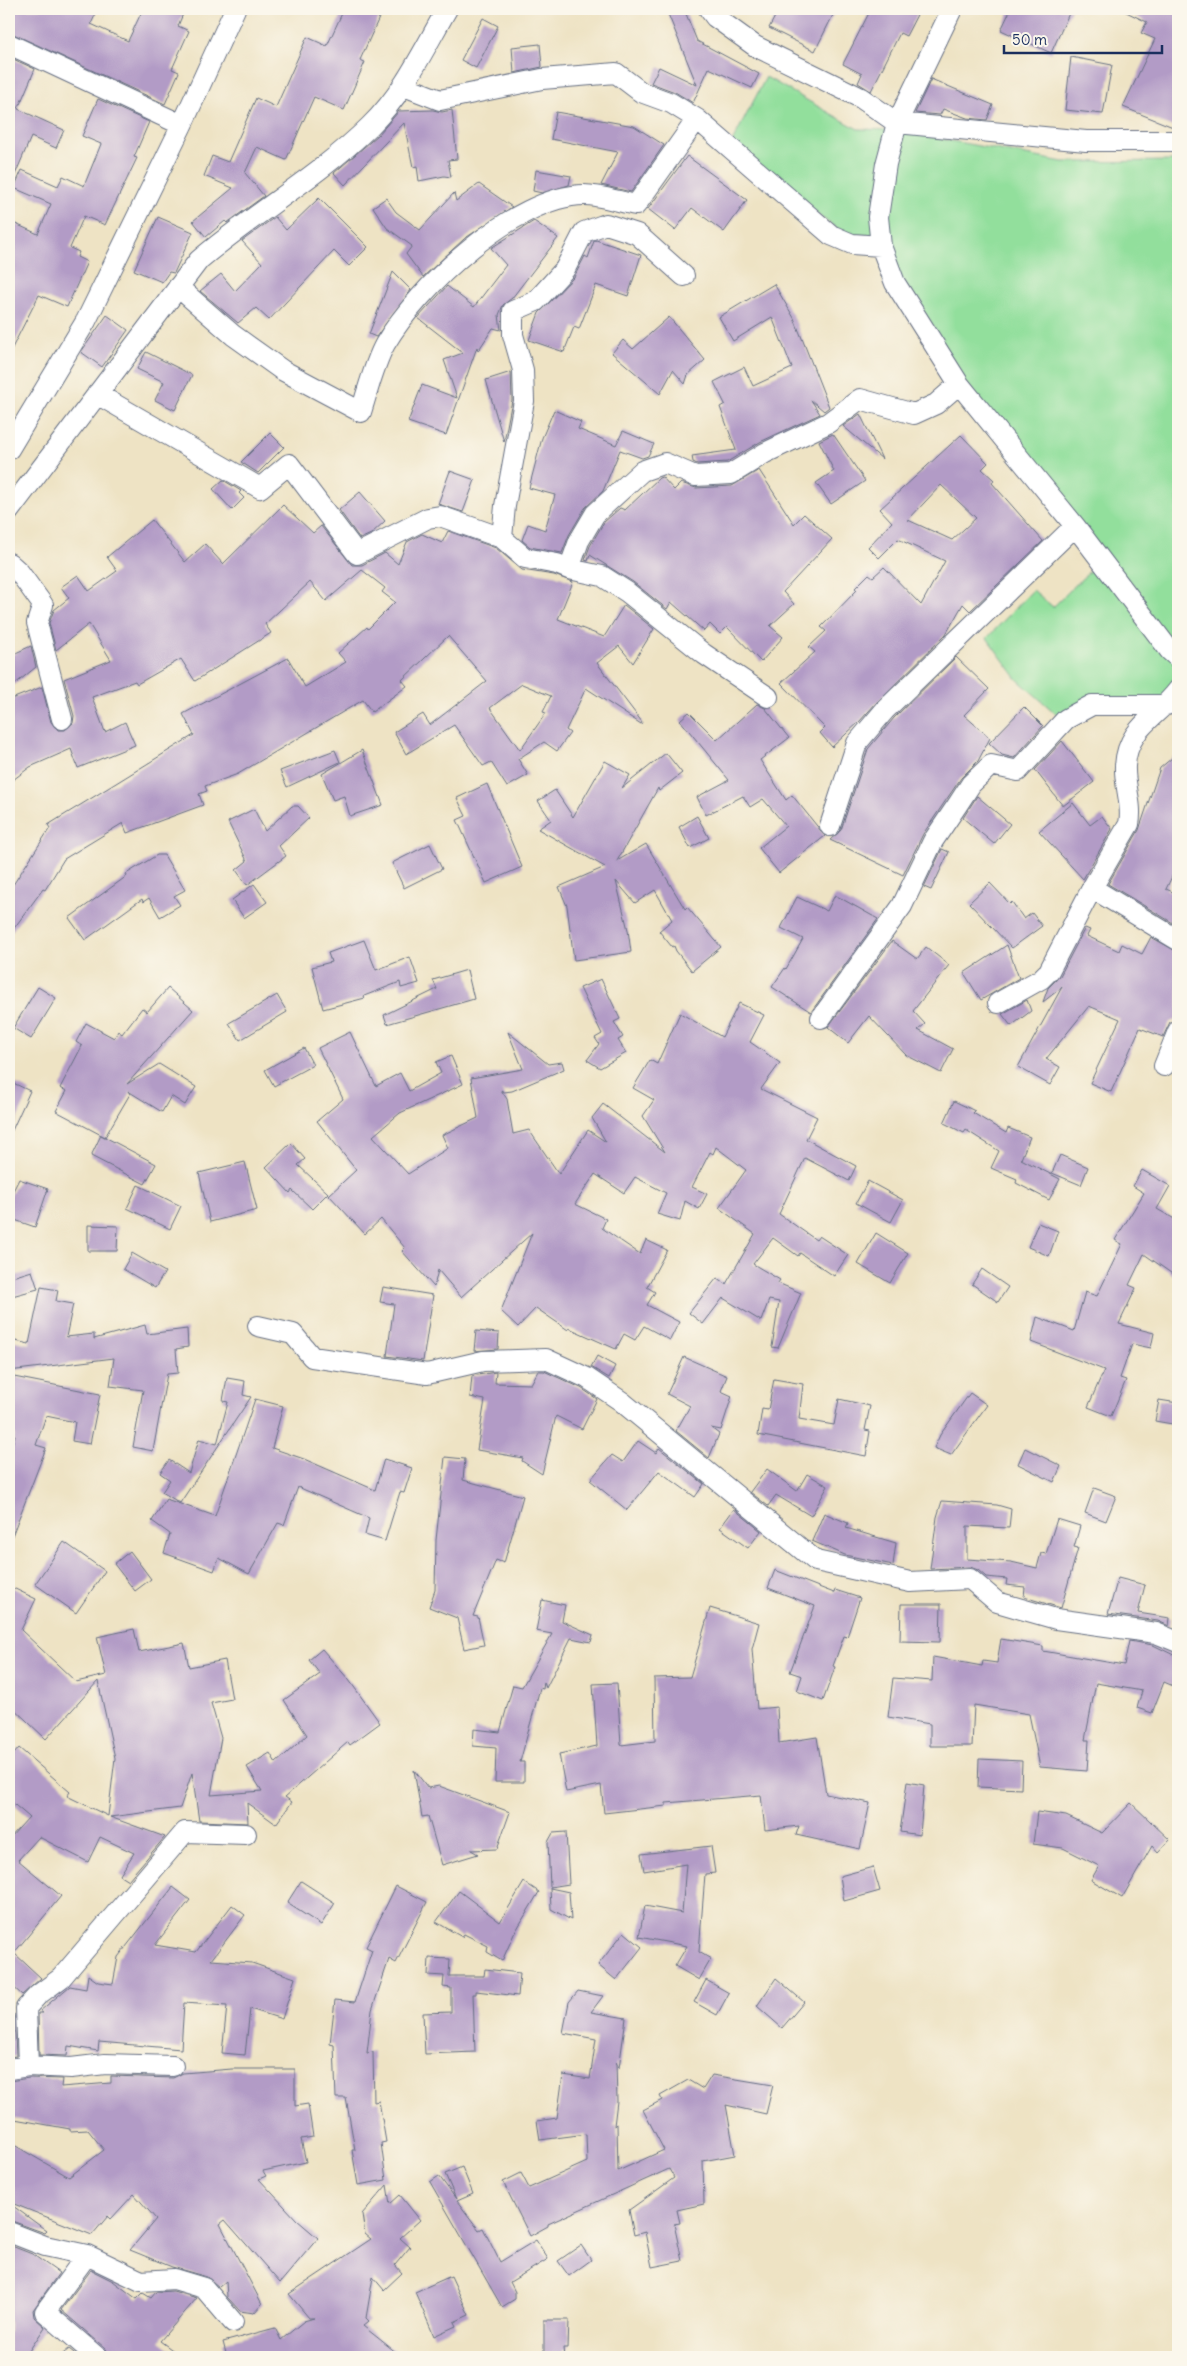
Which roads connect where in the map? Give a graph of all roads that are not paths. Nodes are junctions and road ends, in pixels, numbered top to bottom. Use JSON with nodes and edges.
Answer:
{"nodes":[{"id":1,"x":235,"y":9,"type":"edge"},
{"id":2,"x":447,"y":9,"type":"edge"},
{"id":3,"x":709,"y":9,"type":"edge"},
{"id":4,"x":952,"y":9,"type":"edge"},
{"id":5,"x":9,"y":44,"type":"edge"},
{"id":6,"x":404,"y":86,"type":"junction"},
{"id":7,"x":697,"y":119,"type":"junction"},
{"id":8,"x":897,"y":123,"type":"junction"},
{"id":9,"x":182,"y":125,"type":"junction"},
{"id":10,"x":1178,"y":141,"type":"edge"},
{"id":11,"x":881,"y":246,"type":"junction"},
{"id":12,"x":684,"y":276,"type":"dead end"},
{"id":13,"x":178,"y":287,"type":"junction"},
{"id":14,"x":959,"y":384,"type":"junction"},
{"id":15,"x":97,"y":394,"type":"junction"},
{"id":16,"x":9,"y":449,"type":"edge"},
{"id":17,"x":9,"y":511,"type":"edge"},
{"id":18,"x":1075,"y":526,"type":"junction"},
{"id":19,"x":502,"y":538,"type":"junction"},
{"id":20,"x":9,"y":563,"type":"edge"},
{"id":21,"x":569,"y":570,"type":"junction"},
{"id":22,"x":1178,"y":658,"type":"edge"},
{"id":23,"x":768,"y":697,"type":"dead end"},
{"id":24,"x":1173,"y":698,"type":"edge"},
{"id":25,"x":62,"y":719,"type":"dead end"},
{"id":26,"x":830,"y":826,"type":"dead end"},
{"id":27,"x":1092,"y":888,"type":"junction"},
{"id":28,"x":1178,"y":940,"type":"edge"},
{"id":29,"x":998,"y":1002,"type":"dead end"},
{"id":30,"x":821,"y":1018,"type":"dead end"},
{"id":31,"x":1178,"y":1031,"type":"edge"},
{"id":32,"x":1164,"y":1066,"type":"dead end"},
{"id":33,"x":258,"y":1326,"type":"dead end"},
{"id":34,"x":1178,"y":1642,"type":"edge"},
{"id":35,"x":246,"y":1834,"type":"dead end"},
{"id":36,"x":173,"y":2066,"type":"dead end"},
{"id":37,"x":18,"y":2067,"type":"edge"},
{"id":38,"x":9,"y":2232,"type":"edge"},
{"id":39,"x":87,"y":2255,"type":"junction"},
{"id":40,"x":233,"y":2322,"type":"dead end"},
{"id":41,"x":97,"y":2357,"type":"edge"}],
"edges":[{"from":1,"to":9,"type":"street"},
{"from":2,"to":6,"type":"street"},
{"from":3,"to":8,"type":"street"},
{"from":4,"to":8,"type":"street"},
{"from":5,"to":9,"type":"street"},
{"from":6,"to":7,"type":"street"},
{"from":6,"to":13,"type":"street"},
{"from":7,"to":11,"type":"street"},
{"from":7,"to":13,"type":"street"},
{"from":8,"to":10,"type":"street"},
{"from":8,"to":11,"type":"street"},
{"from":9,"to":16,"type":"street"},
{"from":11,"to":14,"type":"street"},
{"from":12,"to":19,"type":"street"},
{"from":13,"to":15,"type":"street"},
{"from":14,"to":18,"type":"street"},
{"from":14,"to":21,"type":"street"},
{"from":15,"to":17,"type":"street"},
{"from":15,"to":19,"type":"street"},
{"from":18,"to":22,"type":"street"},
{"from":18,"to":26,"type":"street"},
{"from":19,"to":21,"type":"street"},
{"from":20,"to":25,"type":"street"},
{"from":21,"to":23,"type":"street"},
{"from":24,"to":27,"type":"street"},
{"from":24,"to":30,"type":"street"},
{"from":27,"to":28,"type":"street"},
{"from":27,"to":29,"type":"street"},
{"from":31,"to":32,"type":"street"},
{"from":33,"to":34,"type":"street"},
{"from":35,"to":37,"type":"street"},
{"from":36,"to":37,"type":"street"},
{"from":38,"to":39,"type":"street"},
{"from":39,"to":40,"type":"street"},
{"from":39,"to":41,"type":"street"}]}
